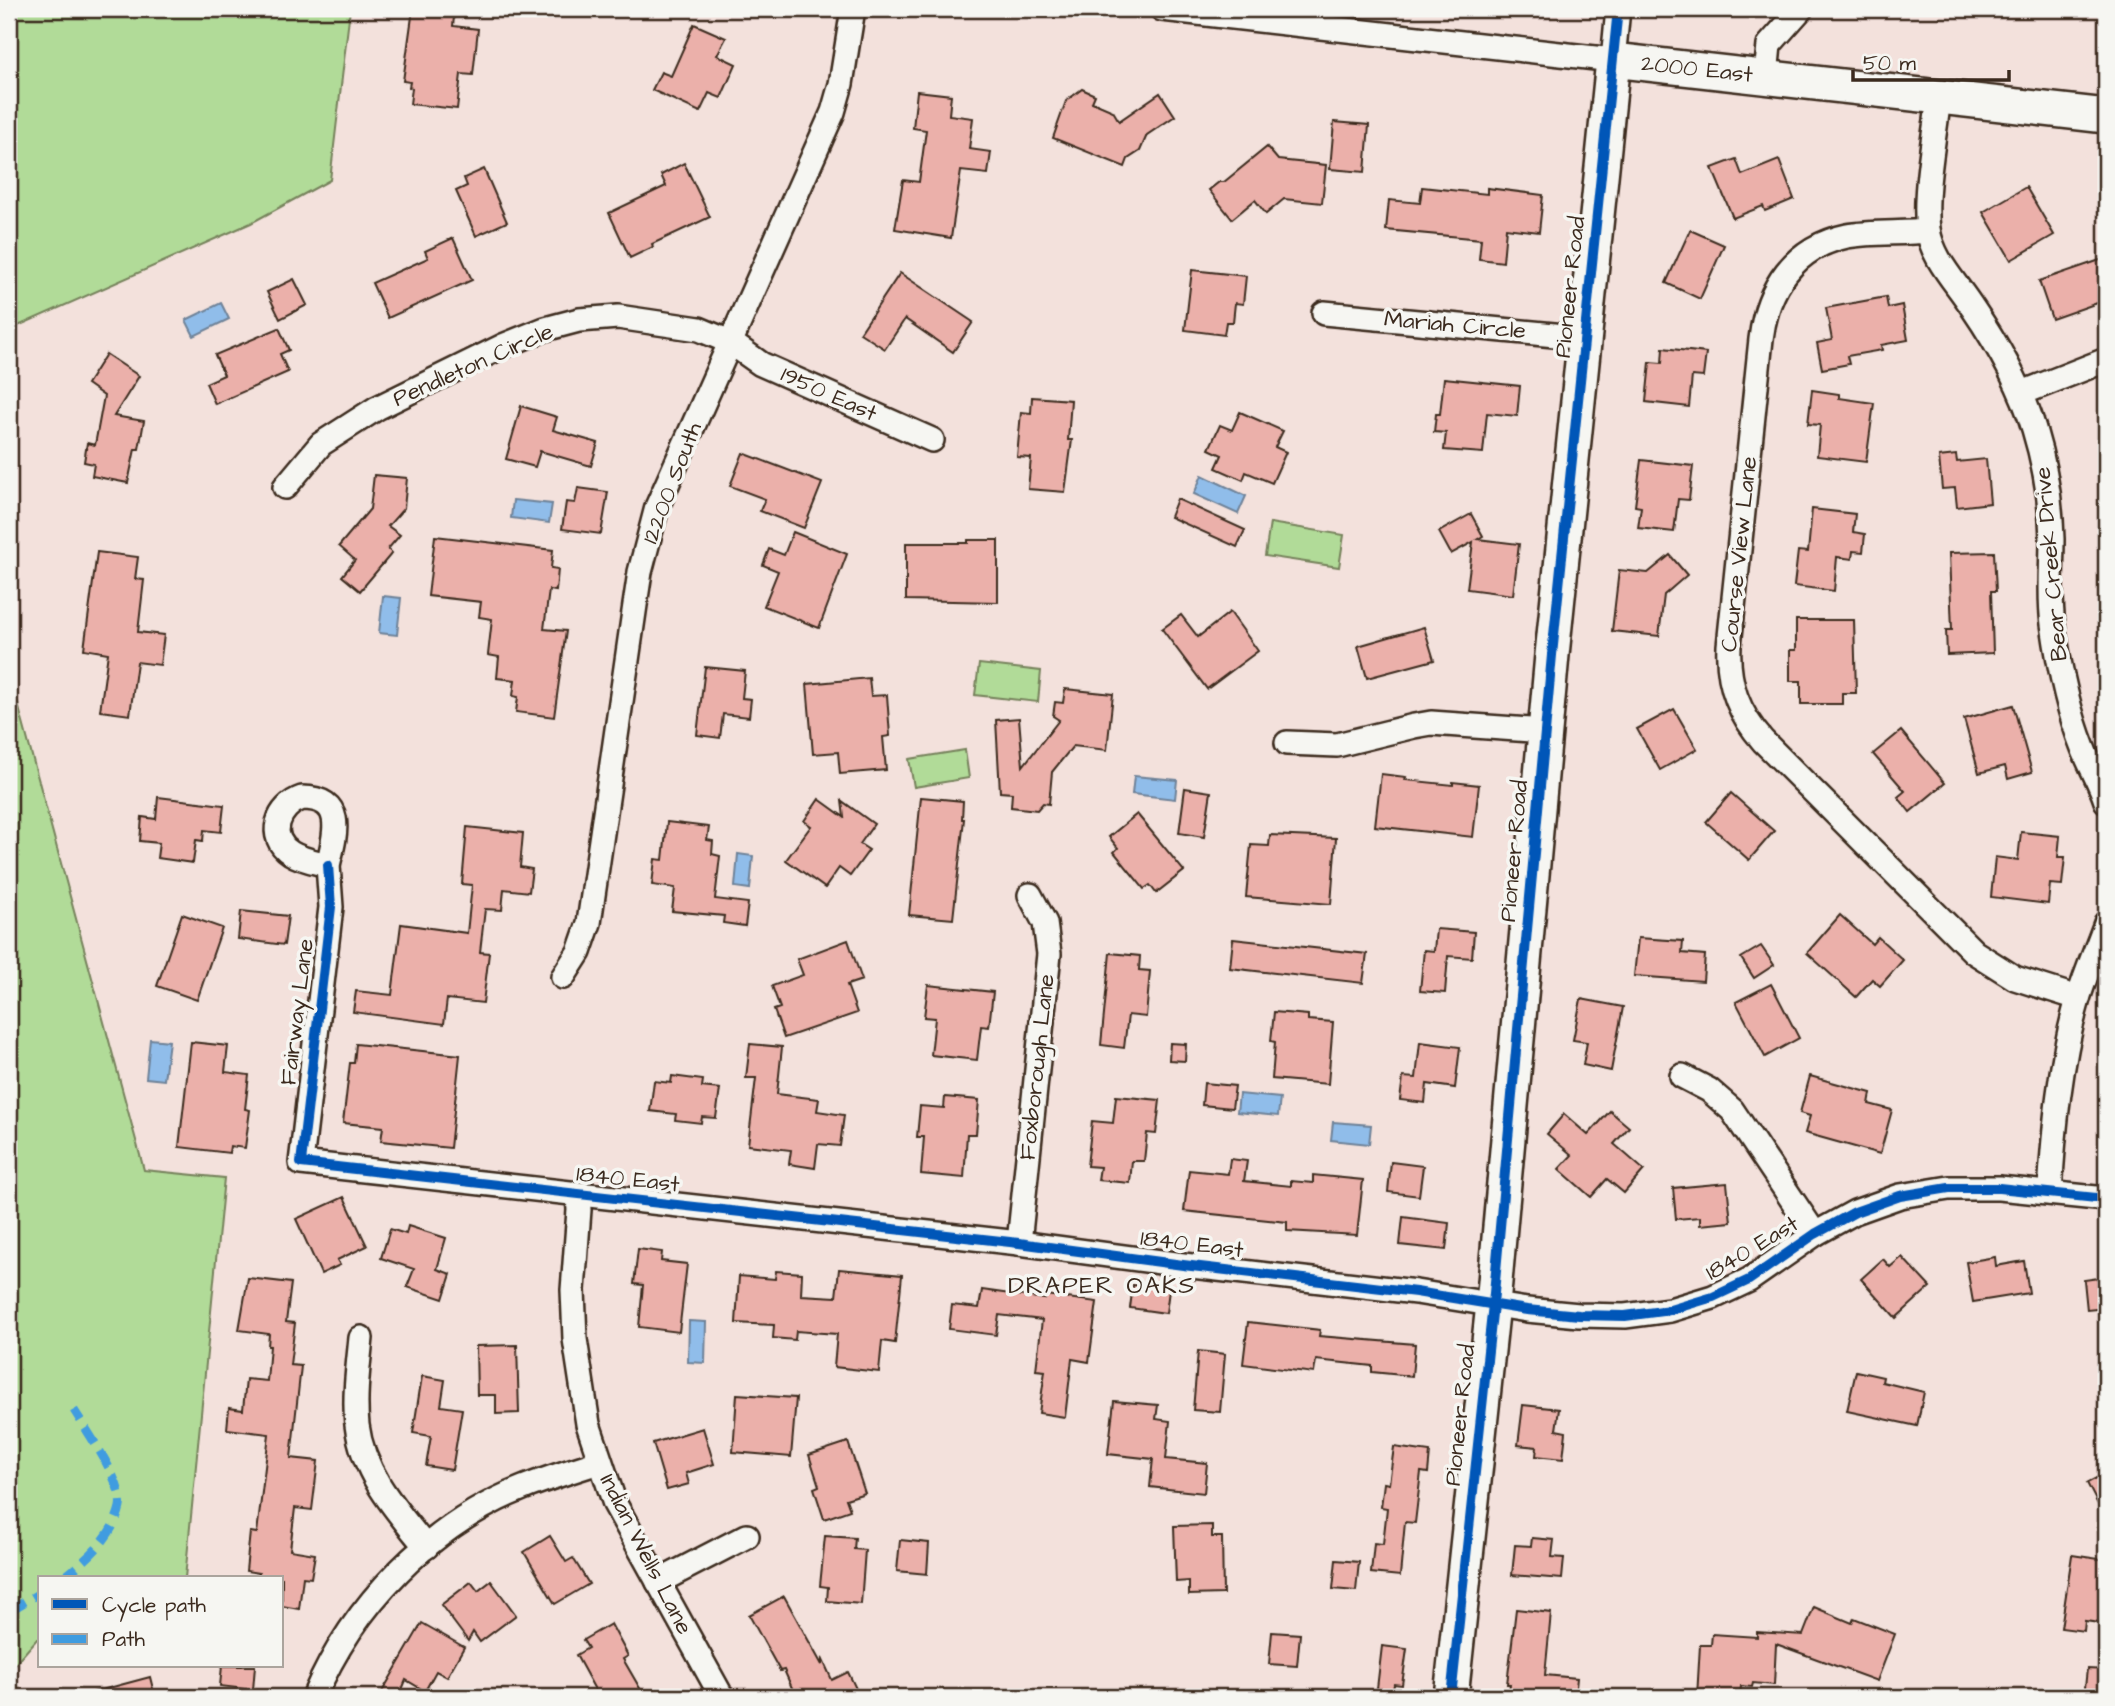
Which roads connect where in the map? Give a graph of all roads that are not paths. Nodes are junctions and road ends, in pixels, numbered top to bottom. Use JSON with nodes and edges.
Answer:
{"nodes":[{"id":1,"x":853,"y":9,"type":"edge"},
{"id":2,"x":1162,"y":9,"type":"edge"},
{"id":3,"x":1618,"y":9,"type":"edge"},
{"id":4,"x":1801,"y":9,"type":"edge"},
{"id":5,"x":1613,"y":60,"type":"junction"},
{"id":6,"x":1766,"y":76,"type":"junction"},
{"id":7,"x":1939,"y":97,"type":"junction"},
{"id":8,"x":2106,"y":116,"type":"edge"},
{"id":9,"x":1928,"y":231,"type":"junction"},
{"id":10,"x":1324,"y":313,"type":"dead end"},
{"id":11,"x":1586,"y":338,"type":"junction"},
{"id":12,"x":730,"y":342,"type":"junction"},
{"id":13,"x":2106,"y":360,"type":"edge"},
{"id":14,"x":2022,"y":393,"type":"junction"},
{"id":15,"x":932,"y":440,"type":"dead end"},
{"id":16,"x":285,"y":488,"type":"dead end"},
{"id":17,"x":1546,"y":731,"type":"junction"},
{"id":18,"x":1287,"y":743,"type":"dead end"},
{"id":19,"x":2106,"y":801,"type":"edge"},
{"id":20,"x":328,"y":865,"type":"dead end"},
{"id":21,"x":1030,"y":895,"type":"dead end"},
{"id":22,"x":2106,"y":923,"type":"edge"},
{"id":23,"x":563,"y":976,"type":"dead end"},
{"id":24,"x":2078,"y":998,"type":"junction"},
{"id":25,"x":1682,"y":1076,"type":"dead end"},
{"id":26,"x":301,"y":1163,"type":"joint"},
{"id":27,"x":2050,"y":1193,"type":"junction"},
{"id":28,"x":578,"y":1195,"type":"junction"},
{"id":29,"x":2106,"y":1199,"type":"edge"},
{"id":30,"x":1815,"y":1234,"type":"junction"},
{"id":31,"x":1019,"y":1243,"type":"junction"},
{"id":32,"x":1493,"y":1304,"type":"junction"},
{"id":33,"x":360,"y":1338,"type":"dead end"},
{"id":34,"x":599,"y":1462,"type":"junction"},
{"id":35,"x":747,"y":1536,"type":"dead end"},
{"id":36,"x":426,"y":1547,"type":"junction"},
{"id":37,"x":657,"y":1582,"type":"junction"},
{"id":38,"x":314,"y":1697,"type":"edge"},
{"id":39,"x":722,"y":1697,"type":"edge"},
{"id":40,"x":1451,"y":1697,"type":"edge"}],
"edges":[{"from":1,"to":12,"type":"street","name":"12200 South"},
{"from":2,"to":5,"type":"street","name":"2000 East"},
{"from":3,"to":5,"type":"street","name":"Pioneer Road"},
{"from":4,"to":6,"type":"street"},
{"from":5,"to":6,"type":"street","name":"2000 East"},
{"from":5,"to":11,"type":"street","name":"Pioneer Road"},
{"from":6,"to":7,"type":"street","name":"2000 East"},
{"from":7,"to":8,"type":"street","name":"2000 East"},
{"from":7,"to":9,"type":"street","name":"Bear Creek Drive"},
{"from":9,"to":14,"type":"street","name":"Bear Creek Drive"},
{"from":9,"to":24,"type":"street","name":"Course View Lane"},
{"from":10,"to":11,"type":"street","name":"Mariah Circle"},
{"from":11,"to":17,"type":"street","name":"Pioneer Road"},
{"from":12,"to":15,"type":"street","name":"1950 East"},
{"from":12,"to":16,"type":"street","name":"Pendleton Circle"},
{"from":12,"to":23,"type":"street","name":"12200 South"},
{"from":13,"to":14,"type":"street"},
{"from":14,"to":19,"type":"street","name":"Bear Creek Drive"},
{"from":17,"to":18,"type":"street"},
{"from":17,"to":32,"type":"street","name":"Pioneer Road"},
{"from":20,"to":26,"type":"street","name":"Fairway Lane"},
{"from":21,"to":31,"type":"street","name":"Foxborough Lane"},
{"from":22,"to":24,"type":"street"},
{"from":24,"to":27,"type":"street"},
{"from":25,"to":30,"type":"street"},
{"from":26,"to":28,"type":"street","name":"1840 East"},
{"from":27,"to":29,"type":"street","name":"1840 East"},
{"from":27,"to":30,"type":"street","name":"1840 East"},
{"from":28,"to":31,"type":"street","name":"1840 East"},
{"from":28,"to":34,"type":"street","name":"Indian Wells Lane"},
{"from":30,"to":32,"type":"street","name":"1840 East"},
{"from":31,"to":32,"type":"street","name":"1840 East"},
{"from":32,"to":40,"type":"street","name":"Pioneer Road"},
{"from":33,"to":36,"type":"street"},
{"from":34,"to":36,"type":"street"},
{"from":34,"to":37,"type":"street","name":"Indian Wells Lane"},
{"from":35,"to":37,"type":"street"},
{"from":36,"to":38,"type":"street"},
{"from":37,"to":39,"type":"street","name":"Indian Wells Lane"}]}
